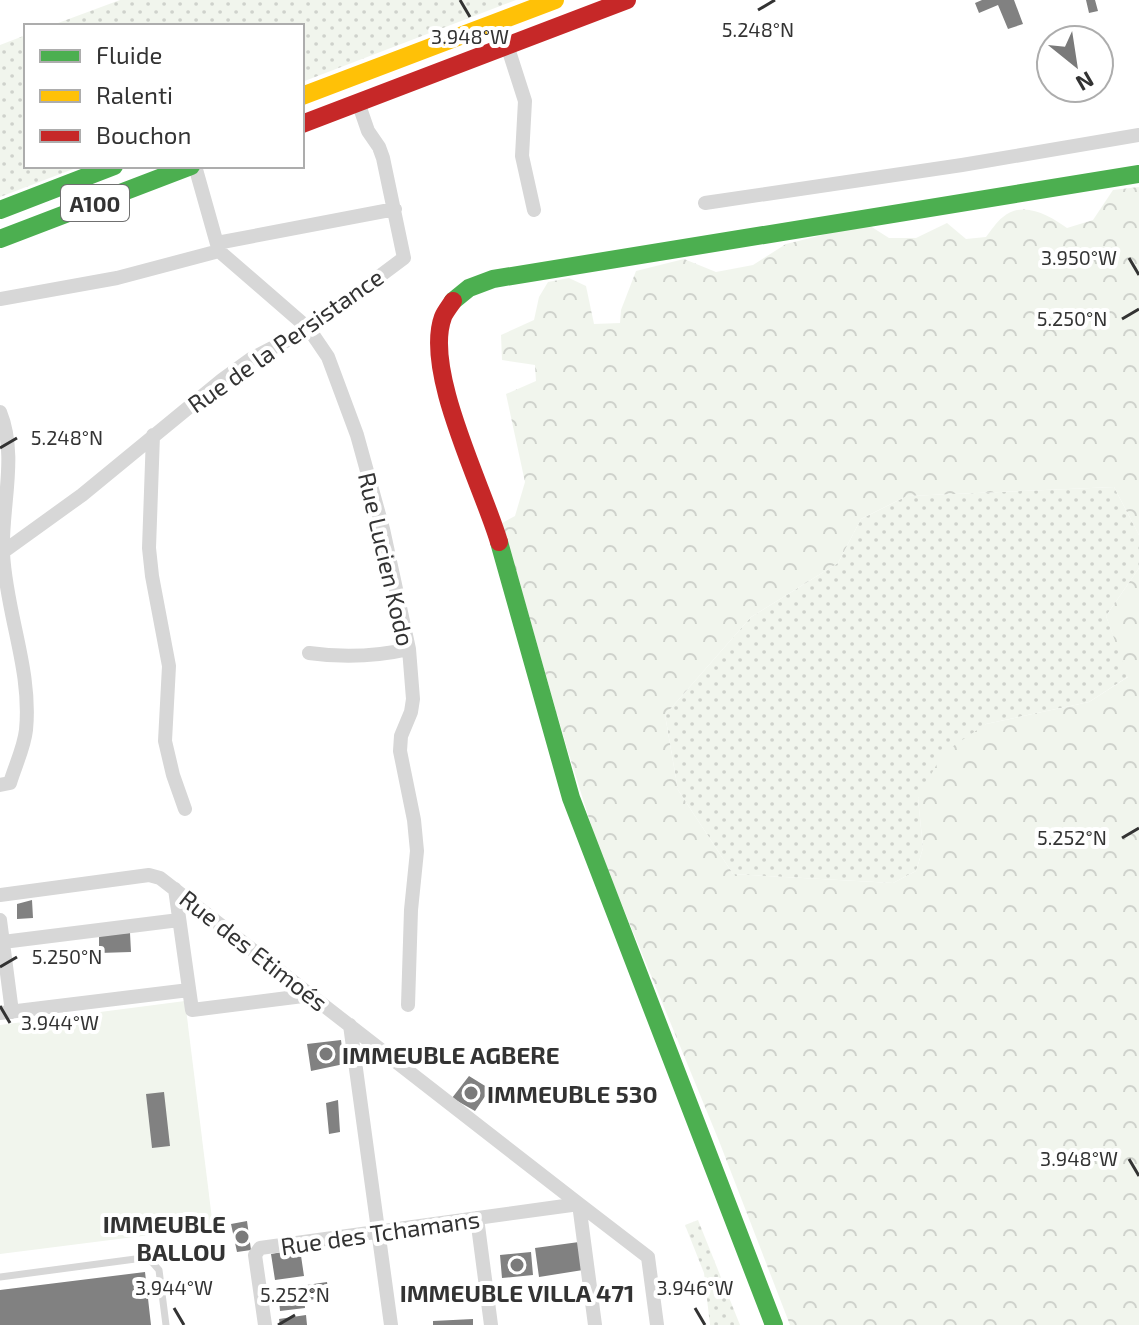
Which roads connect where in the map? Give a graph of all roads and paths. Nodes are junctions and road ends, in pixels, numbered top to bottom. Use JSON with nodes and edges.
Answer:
{"nodes":[{"id":1,"x":555,"y":0,"type":"edge"},
{"id":2,"x":627,"y":0,"type":"edge"},
{"id":3,"x":507,"y":45,"type":"junction"},
{"id":4,"x":304,"y":95,"type":"edge"},
{"id":5,"x":358,"y":102,"type":"junction"},
{"id":6,"x":304,"y":123,"type":"edge"},
{"id":7,"x":1139,"y":135,"type":"edge"},
{"id":8,"x":109,"y":168,"type":"edge"},
{"id":9,"x":188,"y":168,"type":"edge"},
{"id":10,"x":194,"y":168,"type":"edge"},
{"id":11,"x":1139,"y":174,"type":"edge"},
{"id":12,"x":705,"y":203,"type":"dead end"},
{"id":13,"x":395,"y":209,"type":"junction"},
{"id":14,"x":0,"y":210,"type":"edge"},
{"id":15,"x":534,"y":210,"type":"dead end"},
{"id":16,"x":0,"y":239,"type":"edge"},
{"id":17,"x":218,"y":247,"type":"junction"},
{"id":18,"x":0,"y":299,"type":"edge"},
{"id":19,"x":309,"y":329,"type":"junction"},
{"id":20,"x":0,"y":412,"type":"edge"},
{"id":21,"x":153,"y":435,"type":"junction"},
{"id":22,"x":2,"y":553,"type":"edge"},
{"id":23,"x":409,"y":649,"type":"junction"},
{"id":24,"x":309,"y":653,"type":"dead end"},
{"id":25,"x":0,"y":785,"type":"edge"},
{"id":26,"x":185,"y":809,"type":"dead end"},
{"id":27,"x":175,"y":889,"type":"junction"},
{"id":28,"x":0,"y":895,"type":"edge"},
{"id":29,"x":0,"y":920,"type":"edge"},
{"id":30,"x":179,"y":920,"type":"junction"},
{"id":31,"x":3,"y":942,"type":"junction"},
{"id":32,"x":189,"y":990,"type":"junction"},
{"id":33,"x":311,"y":995,"type":"junction"},
{"id":34,"x":408,"y":1005,"type":"dead end"},
{"id":35,"x":6,"y":1013,"type":"edge"},
{"id":36,"x":350,"y":1025,"type":"junction"},
{"id":37,"x":579,"y":1204,"type":"junction"},
{"id":38,"x":477,"y":1218,"type":"junction"},
{"id":39,"x":378,"y":1232,"type":"junction"},
{"id":40,"x":0,"y":1277,"type":"edge"},
{"id":41,"x":166,"y":1325,"type":"edge"},
{"id":42,"x":265,"y":1325,"type":"edge"},
{"id":43,"x":391,"y":1325,"type":"edge"},
{"id":44,"x":491,"y":1325,"type":"edge"},
{"id":45,"x":595,"y":1325,"type":"edge"},
{"id":46,"x":657,"y":1325,"type":"edge"},
{"id":47,"x":774,"y":1325,"type":"edge"}],
"edges":[{"from":1,"to":4,"type":"main road"},
{"from":2,"to":3,"type":"main road"},
{"from":3,"to":5,"type":"main road"},
{"from":3,"to":15,"type":"street"},
{"from":5,"to":6,"type":"main road"},
{"from":5,"to":13,"type":"street","name":"Rue de la Persistance"},
{"from":7,"to":12,"type":"street"},
{"from":8,"to":14,"type":"main road","number":"A100"},
{"from":9,"to":16,"type":"main road","number":"A100"},
{"from":10,"to":17,"type":"street"},
{"from":11,"to":47,"type":"main road"},
{"from":13,"to":17,"type":"street"},
{"from":13,"to":19,"type":"street","name":"Rue de la Persistance"},
{"from":17,"to":18,"type":"street"},
{"from":17,"to":19,"type":"street","name":"Rue Lucien Kodo"},
{"from":19,"to":21,"type":"street","name":"Rue de la Persistance"},
{"from":19,"to":23,"type":"street","name":"Rue Lucien Kodo"},
{"from":20,"to":22,"type":"street"},
{"from":21,"to":22,"type":"street","name":"Rue de la Persistance"},
{"from":21,"to":26,"type":"street"},
{"from":22,"to":25,"type":"street"},
{"from":23,"to":24,"type":"street"},
{"from":23,"to":34,"type":"street","name":"Rue Lucien Kodo"},
{"from":27,"to":28,"type":"street","name":"Rue des Etimoés"},
{"from":27,"to":30,"type":"street"},
{"from":27,"to":33,"type":"street","name":"Rue des Etimoés"},
{"from":29,"to":31,"type":"street"},
{"from":30,"to":31,"type":"street"},
{"from":30,"to":32,"type":"street"},
{"from":31,"to":35,"type":"street"},
{"from":32,"to":33,"type":"street"},
{"from":32,"to":35,"type":"street"},
{"from":33,"to":36,"type":"street","name":"Rue des Etimoés"},
{"from":36,"to":37,"type":"street","name":"Rue des Etimoés"},
{"from":36,"to":39,"type":"street"},
{"from":37,"to":38,"type":"street","name":"Rue des Tchamans"},
{"from":37,"to":45,"type":"street"},
{"from":37,"to":46,"type":"street","name":"Rue des Etimoés"},
{"from":38,"to":39,"type":"street","name":"Rue des Tchamans"},
{"from":38,"to":44,"type":"street"},
{"from":39,"to":42,"type":"street","name":"Rue des Tchamans"},
{"from":39,"to":43,"type":"street"},
{"from":40,"to":41,"type":"lane"}]}
